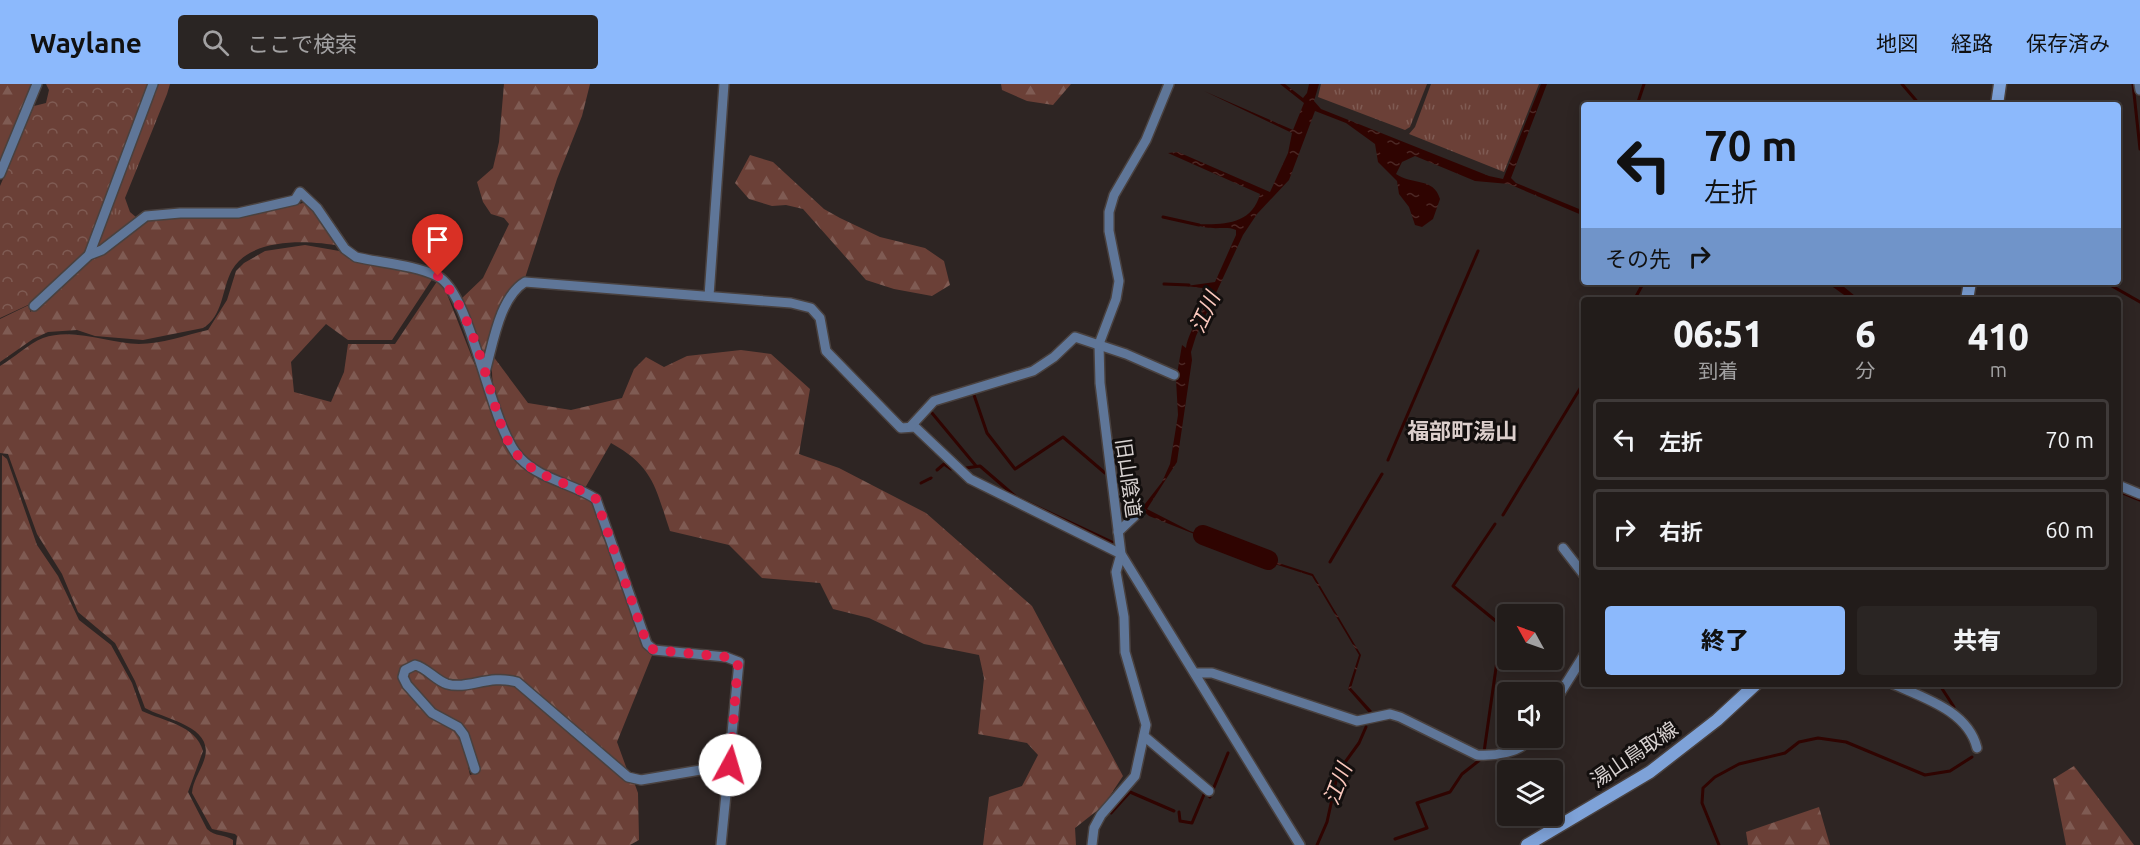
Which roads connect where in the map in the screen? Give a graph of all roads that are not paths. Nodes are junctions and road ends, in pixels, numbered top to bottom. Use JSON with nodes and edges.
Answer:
{"nodes":[{"id":1,"x":38,"y":84,"type":"edge"},
{"id":2,"x":153,"y":84,"type":"edge"},
{"id":3,"x":724,"y":84,"type":"edge"},
{"id":4,"x":1169,"y":84,"type":"edge"},
{"id":5,"x":2001,"y":84,"type":"edge"},
{"id":6,"x":2139,"y":84,"type":"edge"},
{"id":7,"x":2140,"y":90,"type":"edge"},
{"id":8,"x":1998,"y":102,"type":"edge"},
{"id":9,"x":0,"y":174,"type":"edge"},
{"id":10,"x":89,"y":255,"type":"junction"},
{"id":11,"x":709,"y":296,"type":"junction"},
{"id":12,"x":34,"y":306,"type":"dead end"},
{"id":13,"x":1099,"y":344,"type":"junction"},
{"id":14,"x":485,"y":372,"type":"junction"},
{"id":15,"x":1174,"y":375,"type":"dead end"},
{"id":16,"x":911,"y":426,"type":"junction"},
{"id":17,"x":2121,"y":486,"type":"edge"},
{"id":18,"x":2140,"y":494,"type":"edge"},
{"id":19,"x":1139,"y":512,"type":"dead end"},
{"id":20,"x":1118,"y":532,"type":"junction"},
{"id":21,"x":1563,"y":548,"type":"dead end"},
{"id":22,"x":1121,"y":554,"type":"junction"},
{"id":23,"x":1581,"y":571,"type":"edge"},
{"id":24,"x":1581,"y":660,"type":"edge"},
{"id":25,"x":1196,"y":673,"type":"junction"},
{"id":26,"x":1753,"y":687,"type":"edge"},
{"id":27,"x":1899,"y":687,"type":"edge"},
{"id":28,"x":1563,"y":688,"type":"edge"},
{"id":29,"x":1144,"y":736,"type":"junction"},
{"id":30,"x":1523,"y":748,"type":"edge"},
{"id":31,"x":1977,"y":748,"type":"dead end"},
{"id":32,"x":730,"y":765,"type":"junction"},
{"id":33,"x":474,"y":769,"type":"dead end"},
{"id":34,"x":1209,"y":791,"type":"dead end"},
{"id":35,"x":721,"y":845,"type":"edge"},
{"id":36,"x":1092,"y":845,"type":"edge"},
{"id":37,"x":1300,"y":845,"type":"edge"},
{"id":38,"x":1527,"y":845,"type":"edge"}],
"edges":[{"from":1,"to":9,"type":"street"},
{"from":2,"to":10,"type":"street"},
{"from":3,"to":11,"type":"street"},
{"from":4,"to":13,"type":"street","name":"旧山陰道"},
{"from":5,"to":8,"type":"main road"},
{"from":6,"to":7,"type":"street"},
{"from":10,"to":12,"type":"street"},
{"from":10,"to":14,"type":"street"},
{"from":11,"to":14,"type":"street"},
{"from":11,"to":16,"type":"street"},
{"from":13,"to":15,"type":"street"},
{"from":13,"to":16,"type":"street"},
{"from":13,"to":20,"type":"street","name":"旧山陰道"},
{"from":14,"to":32,"type":"street"},
{"from":16,"to":22,"type":"street"},
{"from":17,"to":18,"type":"street"},
{"from":19,"to":20,"type":"street"},
{"from":20,"to":22,"type":"street","name":"旧山陰道"},
{"from":21,"to":23,"type":"street"},
{"from":22,"to":25,"type":"street","name":"旧山陰道"},
{"from":22,"to":29,"type":"street"},
{"from":24,"to":28,"type":"street"},
{"from":25,"to":30,"type":"street"},
{"from":25,"to":37,"type":"street","name":"旧山陰道"},
{"from":26,"to":38,"type":"main road","name":"湯山鳥取線"},
{"from":27,"to":31,"type":"street"},
{"from":29,"to":34,"type":"street"},
{"from":29,"to":36,"type":"street"},
{"from":32,"to":33,"type":"street"},
{"from":32,"to":35,"type":"street"}]}
